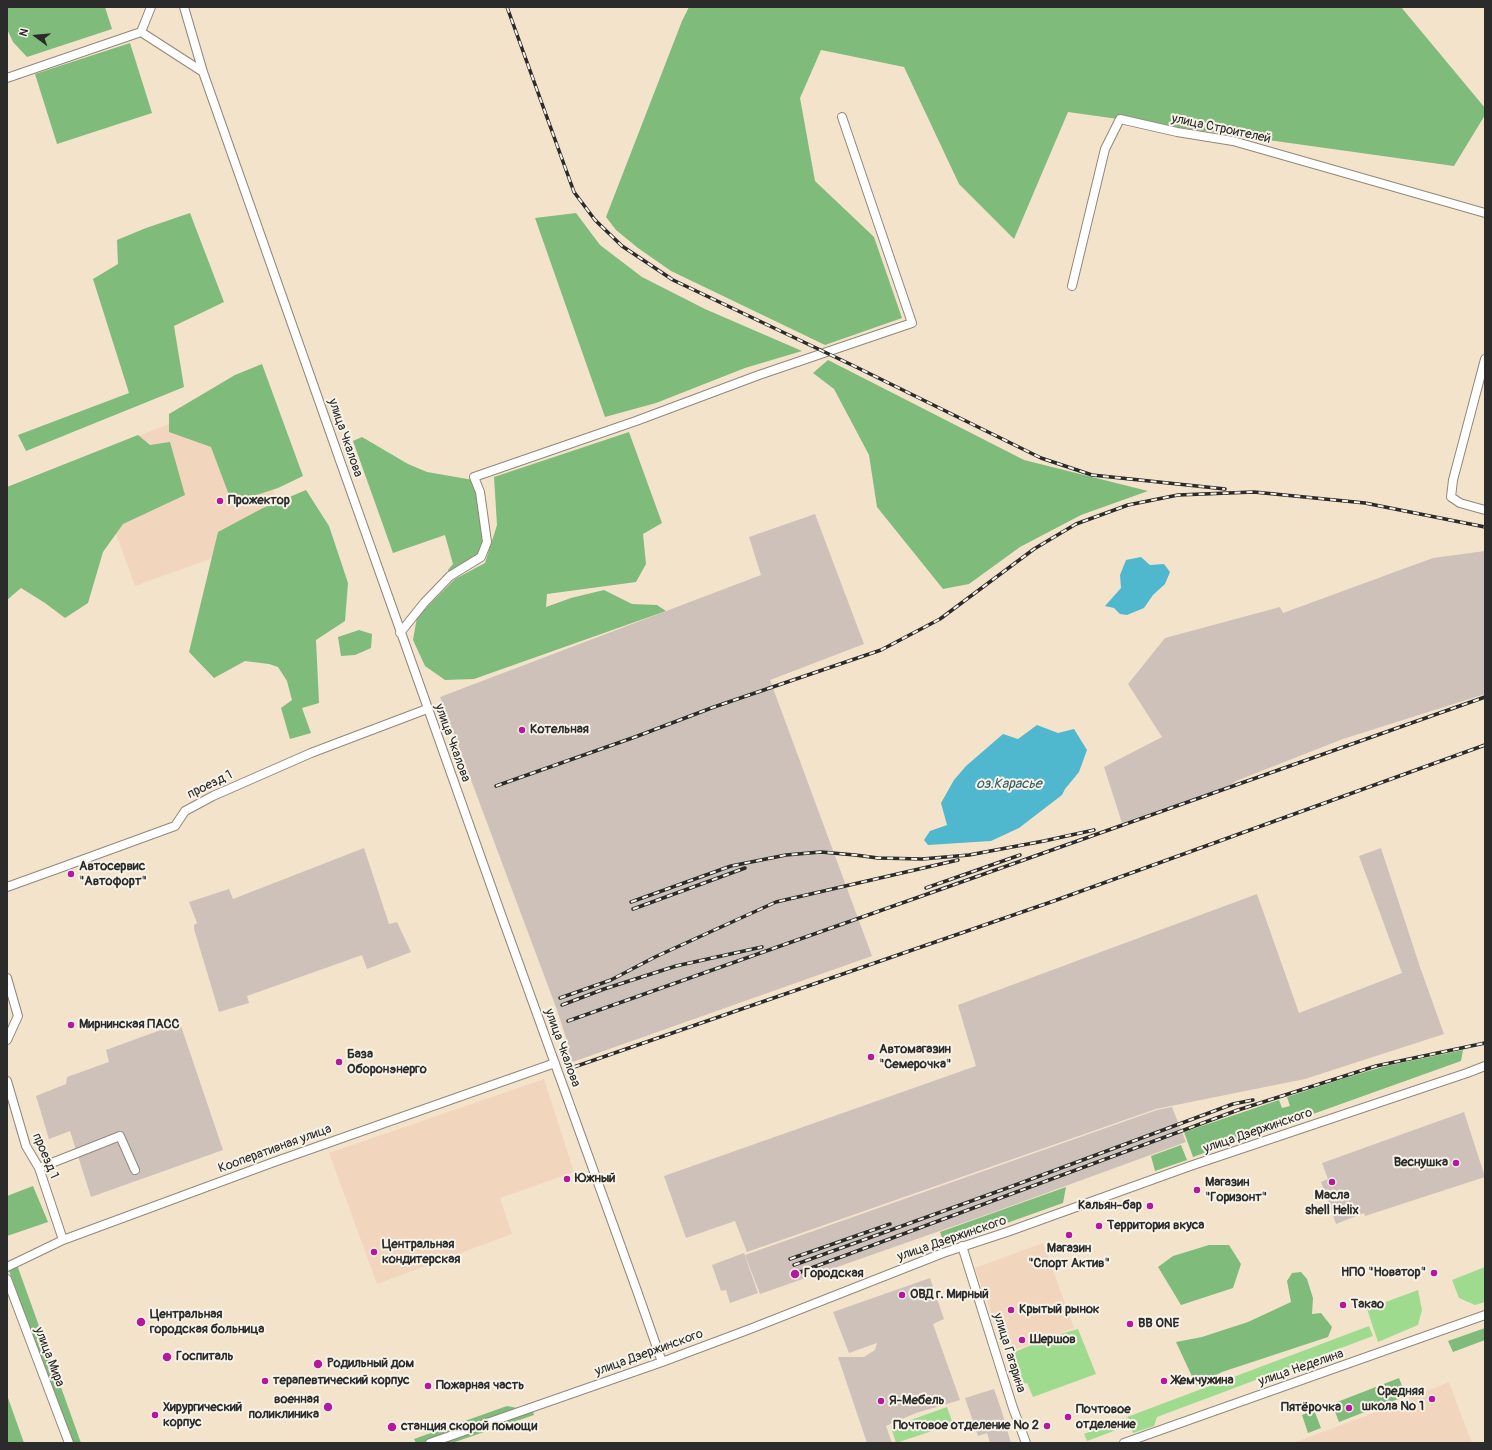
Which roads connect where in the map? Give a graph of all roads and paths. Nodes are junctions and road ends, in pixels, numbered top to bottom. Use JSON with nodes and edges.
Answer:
{"nodes":[{"id":1,"x":151,"y":7,"type":"edge"},
{"id":2,"x":184,"y":7,"type":"edge"},
{"id":3,"x":141,"y":32,"type":"junction"},
{"id":4,"x":203,"y":72,"type":"junction"},
{"id":5,"x":7,"y":78,"type":"edge"},
{"id":6,"x":842,"y":117,"type":"dead end"},
{"id":7,"x":1485,"y":213,"type":"edge"},
{"id":8,"x":1072,"y":286,"type":"dead end"},
{"id":9,"x":1485,"y":359,"type":"edge"},
{"id":10,"x":1485,"y":510,"type":"edge"},
{"id":11,"x":400,"y":633,"type":"junction"},
{"id":12,"x":428,"y":709,"type":"junction"},
{"id":13,"x":7,"y":887,"type":"edge"},
{"id":14,"x":7,"y":978,"type":"edge"},
{"id":15,"x":7,"y":1040,"type":"edge"},
{"id":16,"x":555,"y":1063,"type":"junction"},
{"id":17,"x":1485,"y":1067,"type":"edge"},
{"id":18,"x":7,"y":1081,"type":"edge"},
{"id":19,"x":39,"y":1168,"type":"junction"},
{"id":20,"x":135,"y":1170,"type":"dead end"},
{"id":21,"x":63,"y":1240,"type":"junction"},
{"id":22,"x":962,"y":1246,"type":"junction"},
{"id":23,"x":7,"y":1267,"type":"edge"},
{"id":24,"x":7,"y":1279,"type":"edge"},
{"id":25,"x":1485,"y":1315,"type":"edge"},
{"id":26,"x":662,"y":1362,"type":"junction"},
{"id":27,"x":69,"y":1443,"type":"edge"},
{"id":28,"x":430,"y":1443,"type":"edge"},
{"id":29,"x":1026,"y":1443,"type":"edge"},
{"id":30,"x":1124,"y":1443,"type":"edge"}],
"edges":[{"from":1,"to":3,"type":"street"},
{"from":2,"to":4,"type":"street","name":"улица Чкалова"},
{"from":3,"to":4,"type":"street"},
{"from":3,"to":5,"type":"street"},
{"from":4,"to":11,"type":"street","name":"улица Чкалова"},
{"from":6,"to":11,"type":"street"},
{"from":7,"to":8,"type":"street","name":"улица Строителей"},
{"from":9,"to":10,"type":"street"},
{"from":11,"to":12,"type":"street","name":"улица Чкалова"},
{"from":12,"to":13,"type":"street","name":"проезд 1"},
{"from":12,"to":16,"type":"street","name":"улица Чкалова"},
{"from":14,"to":15,"type":"street"},
{"from":16,"to":21,"type":"street","name":"Кооперативная улица"},
{"from":16,"to":26,"type":"street","name":"улица Чкалова"},
{"from":17,"to":22,"type":"street","name":"улица Дзержинского"},
{"from":18,"to":19,"type":"street","name":"проезд 1"},
{"from":19,"to":20,"type":"street"},
{"from":19,"to":21,"type":"street","name":"проезд 1"},
{"from":21,"to":23,"type":"street","name":"Кооперативная улица"},
{"from":22,"to":26,"type":"street","name":"улица Дзержинского"},
{"from":22,"to":29,"type":"street","name":"улица Гагарина"},
{"from":24,"to":27,"type":"street","name":"улица Мира"},
{"from":25,"to":30,"type":"street","name":"улица Неделина"},
{"from":26,"to":28,"type":"street","name":"улица Дзержинского"}]}
